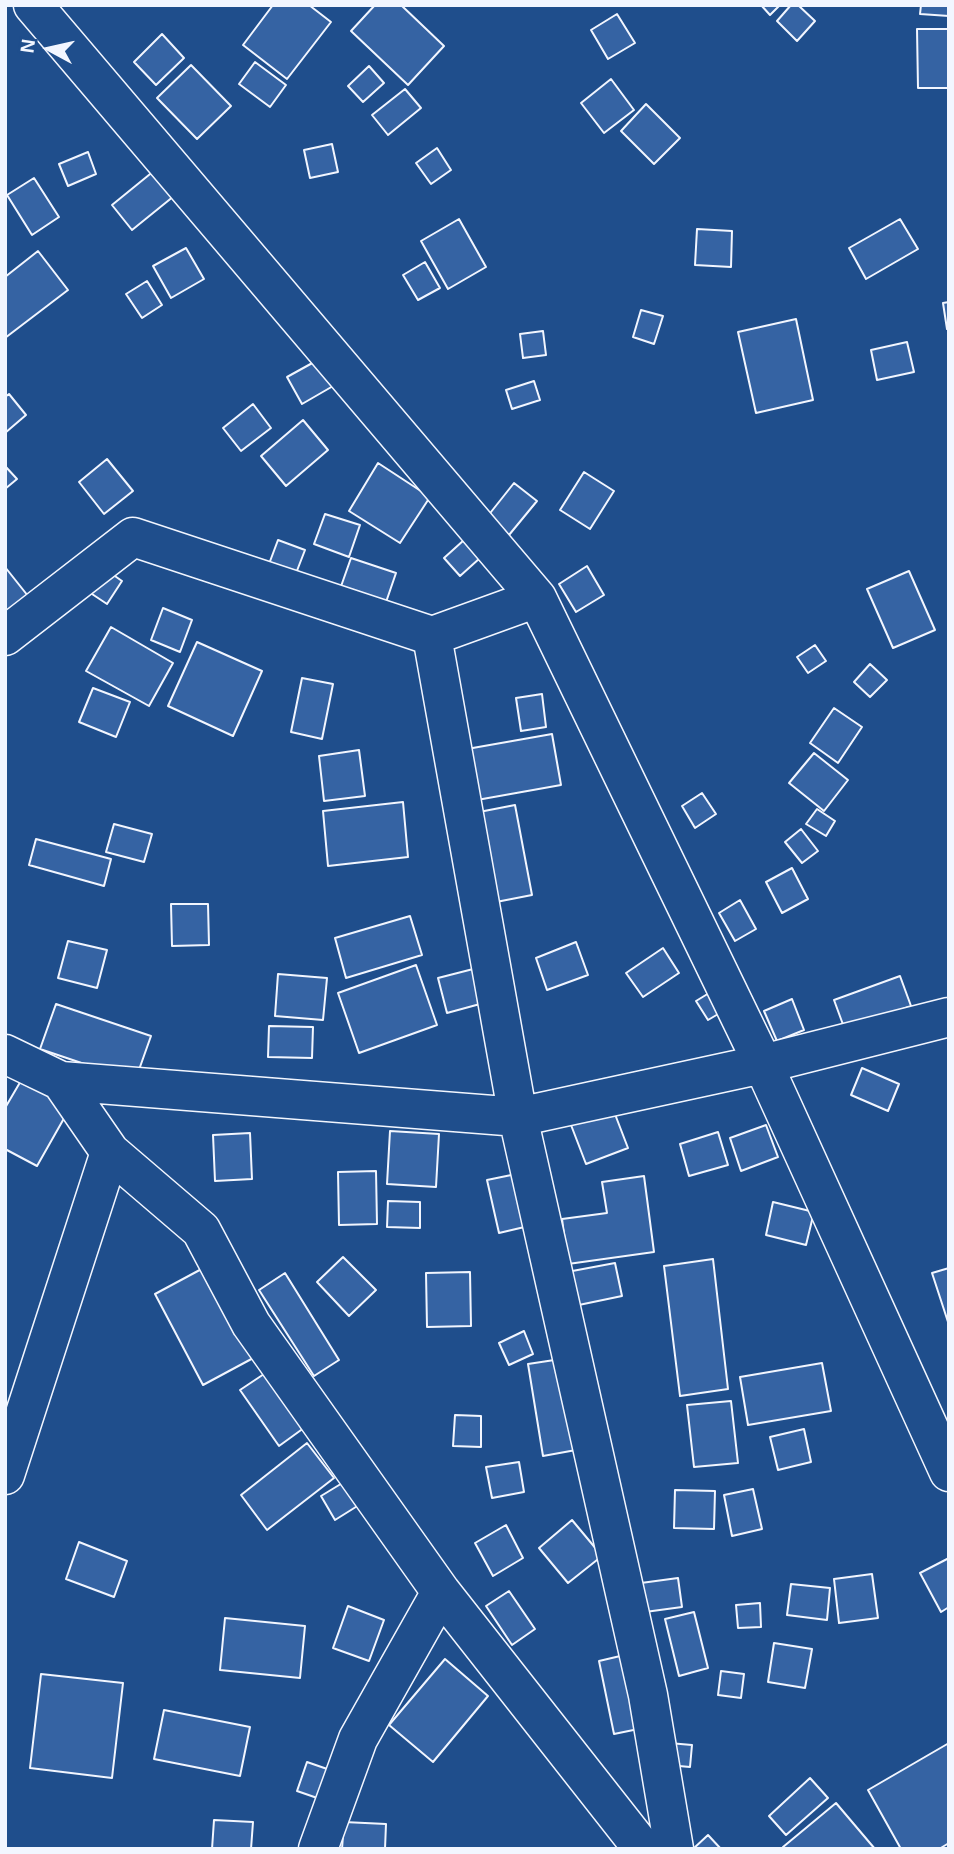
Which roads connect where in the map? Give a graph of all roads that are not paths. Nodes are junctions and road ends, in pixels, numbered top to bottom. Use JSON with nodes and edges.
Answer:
{"nodes":[{"id":1,"x":33,"y":5,"type":"edge"},
{"id":2,"x":537,"y":598,"type":"junction"},
{"id":3,"x":5,"y":636,"type":"edge"},
{"id":4,"x":432,"y":636,"type":"junction"},
{"id":5,"x":949,"y":1017,"type":"edge"},
{"id":6,"x":5,"y":1054,"type":"edge"},
{"id":7,"x":762,"y":1064,"type":"junction"},
{"id":8,"x":61,"y":1081,"type":"junction"},
{"id":9,"x":518,"y":1117,"type":"junction"},
{"id":10,"x":110,"y":1152,"type":"junction"},
{"id":11,"x":949,"y":1472,"type":"edge"},
{"id":12,"x":5,"y":1475,"type":"edge"},
{"id":13,"x":442,"y":1592,"type":"junction"},
{"id":14,"x":318,"y":1849,"type":"edge"},
{"id":15,"x":643,"y":1849,"type":"edge"},
{"id":16,"x":674,"y":1849,"type":"edge"}],
"edges":[{"from":1,"to":2,"type":"street"},
{"from":2,"to":4,"type":"street"},
{"from":2,"to":7,"type":"street"},
{"from":3,"to":4,"type":"street"},
{"from":4,"to":9,"type":"street"},
{"from":5,"to":7,"type":"street"},
{"from":6,"to":8,"type":"street"},
{"from":7,"to":9,"type":"street"},
{"from":7,"to":11,"type":"street"},
{"from":8,"to":9,"type":"street"},
{"from":8,"to":10,"type":"street"},
{"from":9,"to":16,"type":"street"},
{"from":10,"to":12,"type":"street"},
{"from":10,"to":13,"type":"street"},
{"from":13,"to":14,"type":"street"},
{"from":13,"to":15,"type":"street"}]}
